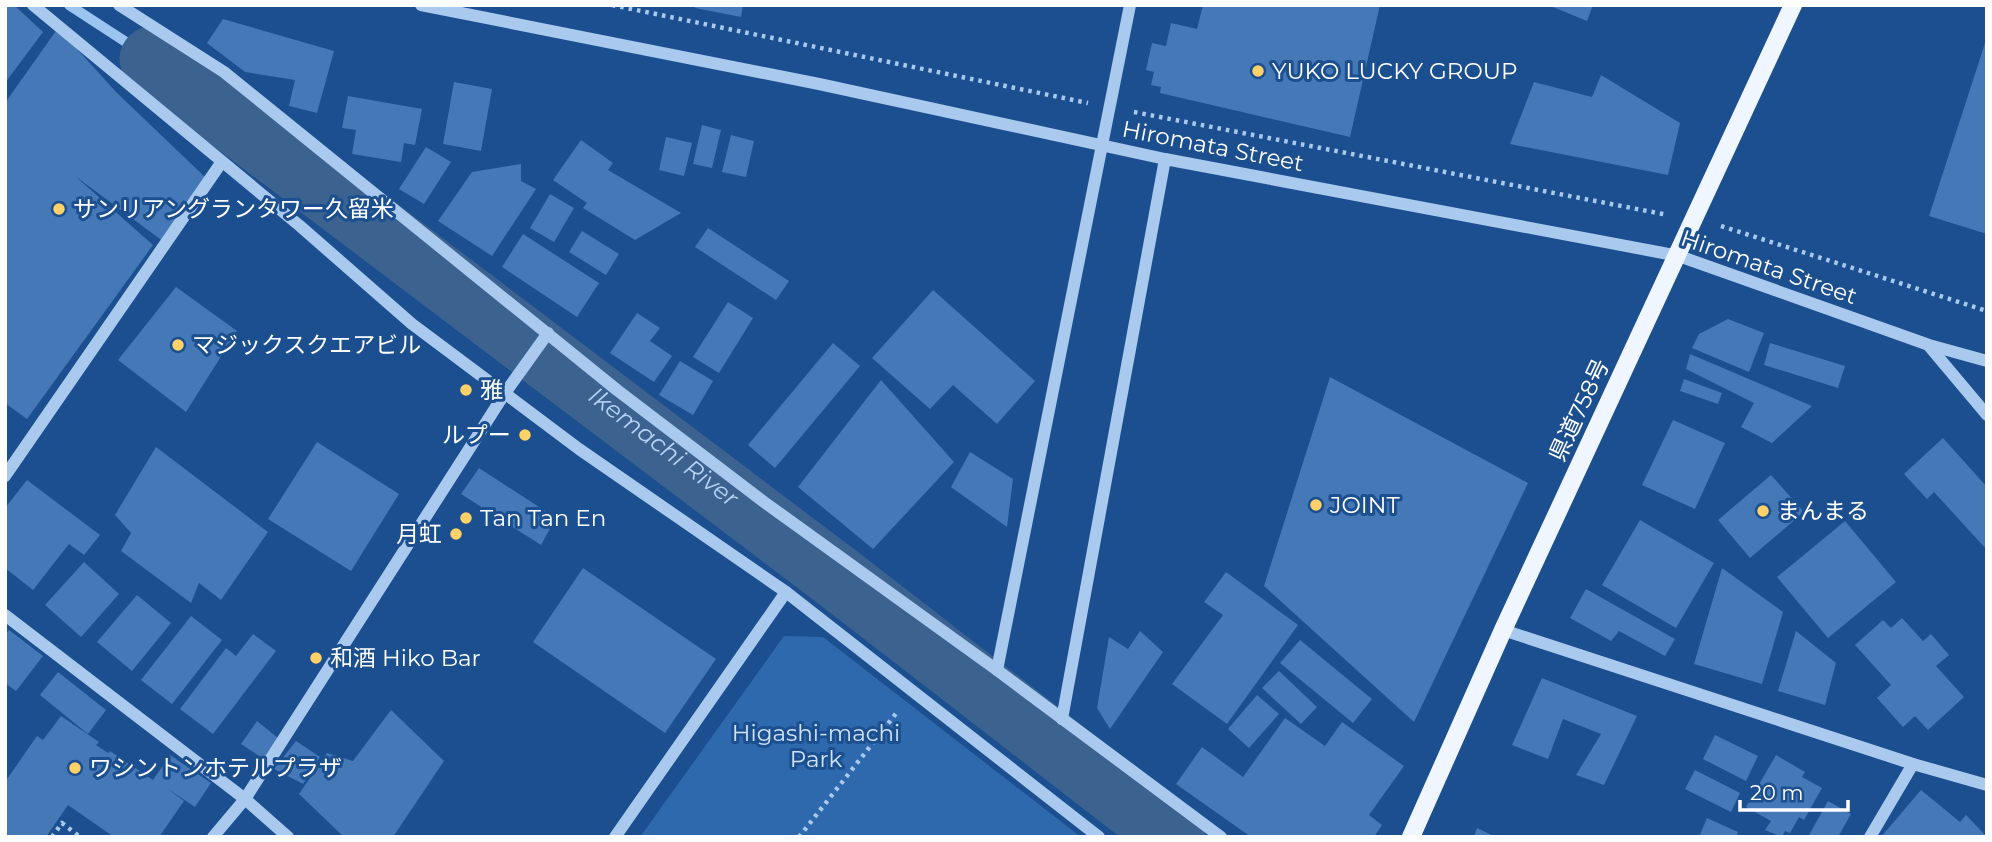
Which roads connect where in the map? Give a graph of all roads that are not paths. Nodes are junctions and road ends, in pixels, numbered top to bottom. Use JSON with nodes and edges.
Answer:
{"nodes":[{"id":1,"x":33,"y":5,"type":"edge"},
{"id":2,"x":119,"y":5,"type":"edge"},
{"id":3,"x":421,"y":5,"type":"edge"},
{"id":4,"x":1130,"y":5,"type":"edge"},
{"id":5,"x":1793,"y":5,"type":"edge"},
{"id":6,"x":1102,"y":146,"type":"junction"},
{"id":7,"x":1165,"y":159,"type":"junction"},
{"id":8,"x":221,"y":163,"type":"junction"},
{"id":9,"x":1679,"y":256,"type":"junction"},
{"id":10,"x":548,"y":333,"type":"junction"},
{"id":11,"x":1928,"y":345,"type":"junction"},
{"id":12,"x":1987,"y":361,"type":"edge"},
{"id":13,"x":505,"y":393,"type":"junction"},
{"id":14,"x":1987,"y":415,"type":"edge"},
{"id":15,"x":5,"y":476,"type":"edge"},
{"id":16,"x":786,"y":592,"type":"junction"},
{"id":17,"x":5,"y":615,"type":"edge"},
{"id":18,"x":1503,"y":630,"type":"junction"},
{"id":19,"x":997,"y":670,"type":"junction"},
{"id":20,"x":1062,"y":719,"type":"junction"},
{"id":21,"x":1913,"y":764,"type":"junction"},
{"id":22,"x":1987,"y":785,"type":"edge"},
{"id":23,"x":245,"y":799,"type":"junction"},
{"id":24,"x":213,"y":837,"type":"edge"},
{"id":25,"x":288,"y":837,"type":"edge"},
{"id":26,"x":615,"y":837,"type":"edge"},
{"id":27,"x":1099,"y":837,"type":"edge"},
{"id":28,"x":1221,"y":837,"type":"edge"},
{"id":29,"x":1411,"y":837,"type":"edge"},
{"id":30,"x":1870,"y":837,"type":"edge"}],
"edges":[{"from":1,"to":8,"type":"street"},
{"from":2,"to":10,"type":"street"},
{"from":3,"to":6,"type":"street","name":"Hiromata Street"},
{"from":4,"to":6,"type":"street"},
{"from":5,"to":9,"type":"main road","name":"県道758号"},
{"from":6,"to":7,"type":"street","name":"Hiromata Street"},
{"from":6,"to":19,"type":"street"},
{"from":7,"to":9,"type":"street","name":"Hiromata Street"},
{"from":7,"to":20,"type":"street"},
{"from":8,"to":13,"type":"street"},
{"from":8,"to":15,"type":"street"},
{"from":9,"to":11,"type":"street","name":"Hiromata Street"},
{"from":9,"to":18,"type":"main road","name":"県道758号"},
{"from":10,"to":13,"type":"street"},
{"from":10,"to":19,"type":"street"},
{"from":11,"to":12,"type":"street","name":"Hiromata Street"},
{"from":11,"to":14,"type":"street"},
{"from":13,"to":16,"type":"street"},
{"from":13,"to":23,"type":"street"},
{"from":16,"to":26,"type":"street"},
{"from":16,"to":27,"type":"street"},
{"from":17,"to":23,"type":"street"},
{"from":18,"to":21,"type":"street"},
{"from":18,"to":29,"type":"main road","name":"県道758号"},
{"from":19,"to":20,"type":"street"},
{"from":20,"to":28,"type":"street"},
{"from":21,"to":22,"type":"street"},
{"from":21,"to":30,"type":"street"},
{"from":23,"to":24,"type":"street"},
{"from":23,"to":25,"type":"street"}]}
